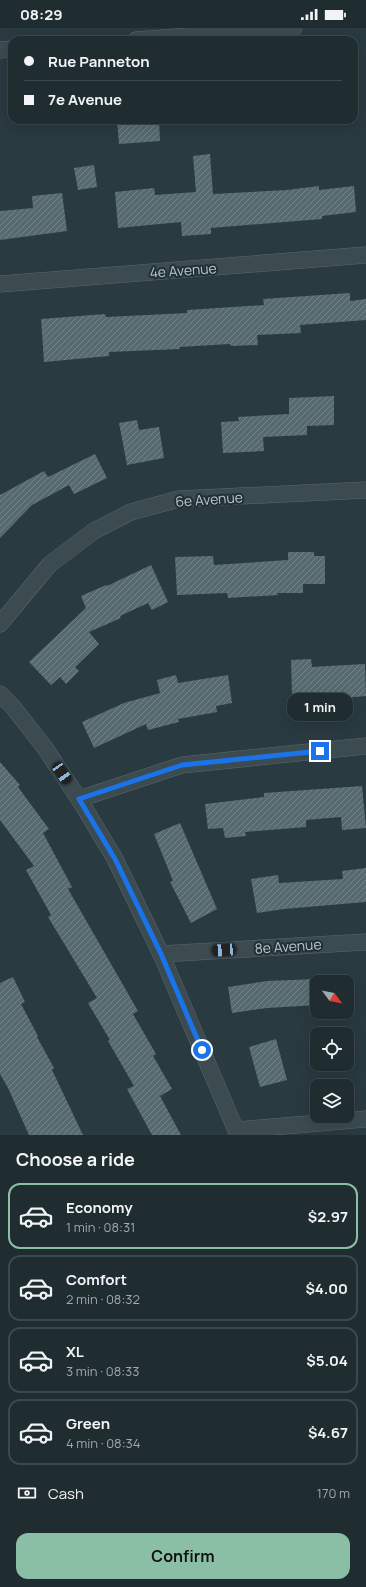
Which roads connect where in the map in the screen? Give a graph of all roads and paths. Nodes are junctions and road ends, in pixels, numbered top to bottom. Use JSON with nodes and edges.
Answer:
{"nodes":[{"id":1,"x":294,"y":28,"type":"edge"},
{"id":2,"x":189,"y":36,"type":"edge"},
{"id":3,"x":366,"y":255,"type":"edge"},
{"id":4,"x":0,"y":284,"type":"edge"},
{"id":5,"x":366,"y":490,"type":"edge"},
{"id":6,"x":0,"y":624,"type":"edge"},
{"id":7,"x":0,"y":694,"type":"edge"},
{"id":8,"x":366,"y":746,"type":"edge"},
{"id":9,"x":79,"y":799,"type":"junction"},
{"id":10,"x":366,"y":942,"type":"edge"},
{"id":11,"x":161,"y":954,"type":"junction"},
{"id":12,"x":366,"y":1120,"type":"edge"},
{"id":13,"x":238,"y":1132,"type":"edge"}],
"edges":[{"from":1,"to":2,"type":"street"},
{"from":3,"to":4,"type":"street","name":"4e Avenue"},
{"from":5,"to":6,"type":"street","name":"6e Avenue"},
{"from":7,"to":9,"type":"street"},
{"from":8,"to":9,"type":"street"},
{"from":9,"to":11,"type":"street"},
{"from":10,"to":11,"type":"street","name":"8e Avenue"},
{"from":11,"to":13,"type":"street"},
{"from":12,"to":13,"type":"street"}]}
